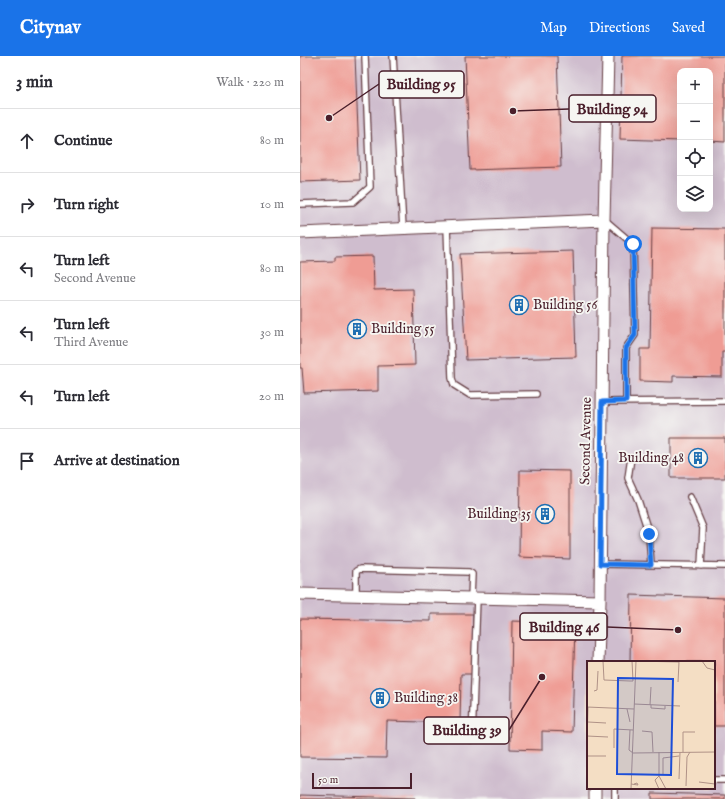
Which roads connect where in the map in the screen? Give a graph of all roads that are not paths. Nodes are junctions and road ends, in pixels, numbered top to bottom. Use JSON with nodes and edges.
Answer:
{"nodes":[{"id":1,"x":365,"y":56,"type":"edge"},
{"id":2,"x":393,"y":56,"type":"edge"},
{"id":3,"x":608,"y":56,"type":"edge"},
{"id":4,"x":300,"y":204,"type":"edge"},
{"id":5,"x":604,"y":220,"type":"junction"},
{"id":6,"x":447,"y":226,"type":"junction"},
{"id":7,"x":403,"y":228,"type":"junction"},
{"id":8,"x":300,"y":233,"type":"edge"},
{"id":9,"x":536,"y":394,"type":"dead end"},
{"id":10,"x":626,"y":401,"type":"junction"},
{"id":11,"x":725,"y":401,"type":"edge"},
{"id":12,"x":602,"y":402,"type":"junction"},
{"id":13,"x":631,"y":458,"type":"dead end"},
{"id":14,"x":690,"y":497,"type":"dead end"},
{"id":15,"x":600,"y":564,"type":"junction"},
{"id":16,"x":651,"y":565,"type":"junction"},
{"id":17,"x":701,"y":566,"type":"junction"},
{"id":18,"x":725,"y":566,"type":"edge"},
{"id":19,"x":300,"y":594,"type":"edge"},
{"id":20,"x":356,"y":596,"type":"junction"},
{"id":21,"x":474,"y":598,"type":"junction"},
{"id":22,"x":600,"y":601,"type":"junction"},
{"id":23,"x":598,"y":661,"type":"edge"},
{"id":24,"x":472,"y":740,"type":"dead end"}],
"edges":[{"from":1,"to":4,"type":"lane"},
{"from":2,"to":7,"type":"lane"},
{"from":3,"to":5,"type":"street","name":"Second Avenue"},
{"from":5,"to":6,"type":"street"},
{"from":5,"to":10,"type":"lane"},
{"from":5,"to":12,"type":"street","name":"Second Avenue"},
{"from":6,"to":7,"type":"street"},
{"from":6,"to":9,"type":"lane"},
{"from":7,"to":8,"type":"street"},
{"from":10,"to":11,"type":"lane"},
{"from":10,"to":12,"type":"lane"},
{"from":12,"to":15,"type":"street","name":"Second Avenue"},
{"from":13,"to":16,"type":"lane"},
{"from":14,"to":17,"type":"lane"},
{"from":15,"to":16,"type":"lane"},
{"from":15,"to":22,"type":"street","name":"Second Avenue"},
{"from":16,"to":17,"type":"lane"},
{"from":17,"to":18,"type":"lane"},
{"from":19,"to":20,"type":"street"},
{"from":20,"to":21,"type":"street"},
{"from":20,"to":21,"type":"lane"},
{"from":21,"to":22,"type":"street"},
{"from":21,"to":24,"type":"lane"},
{"from":22,"to":23,"type":"street","name":"Second Avenue"}]}
